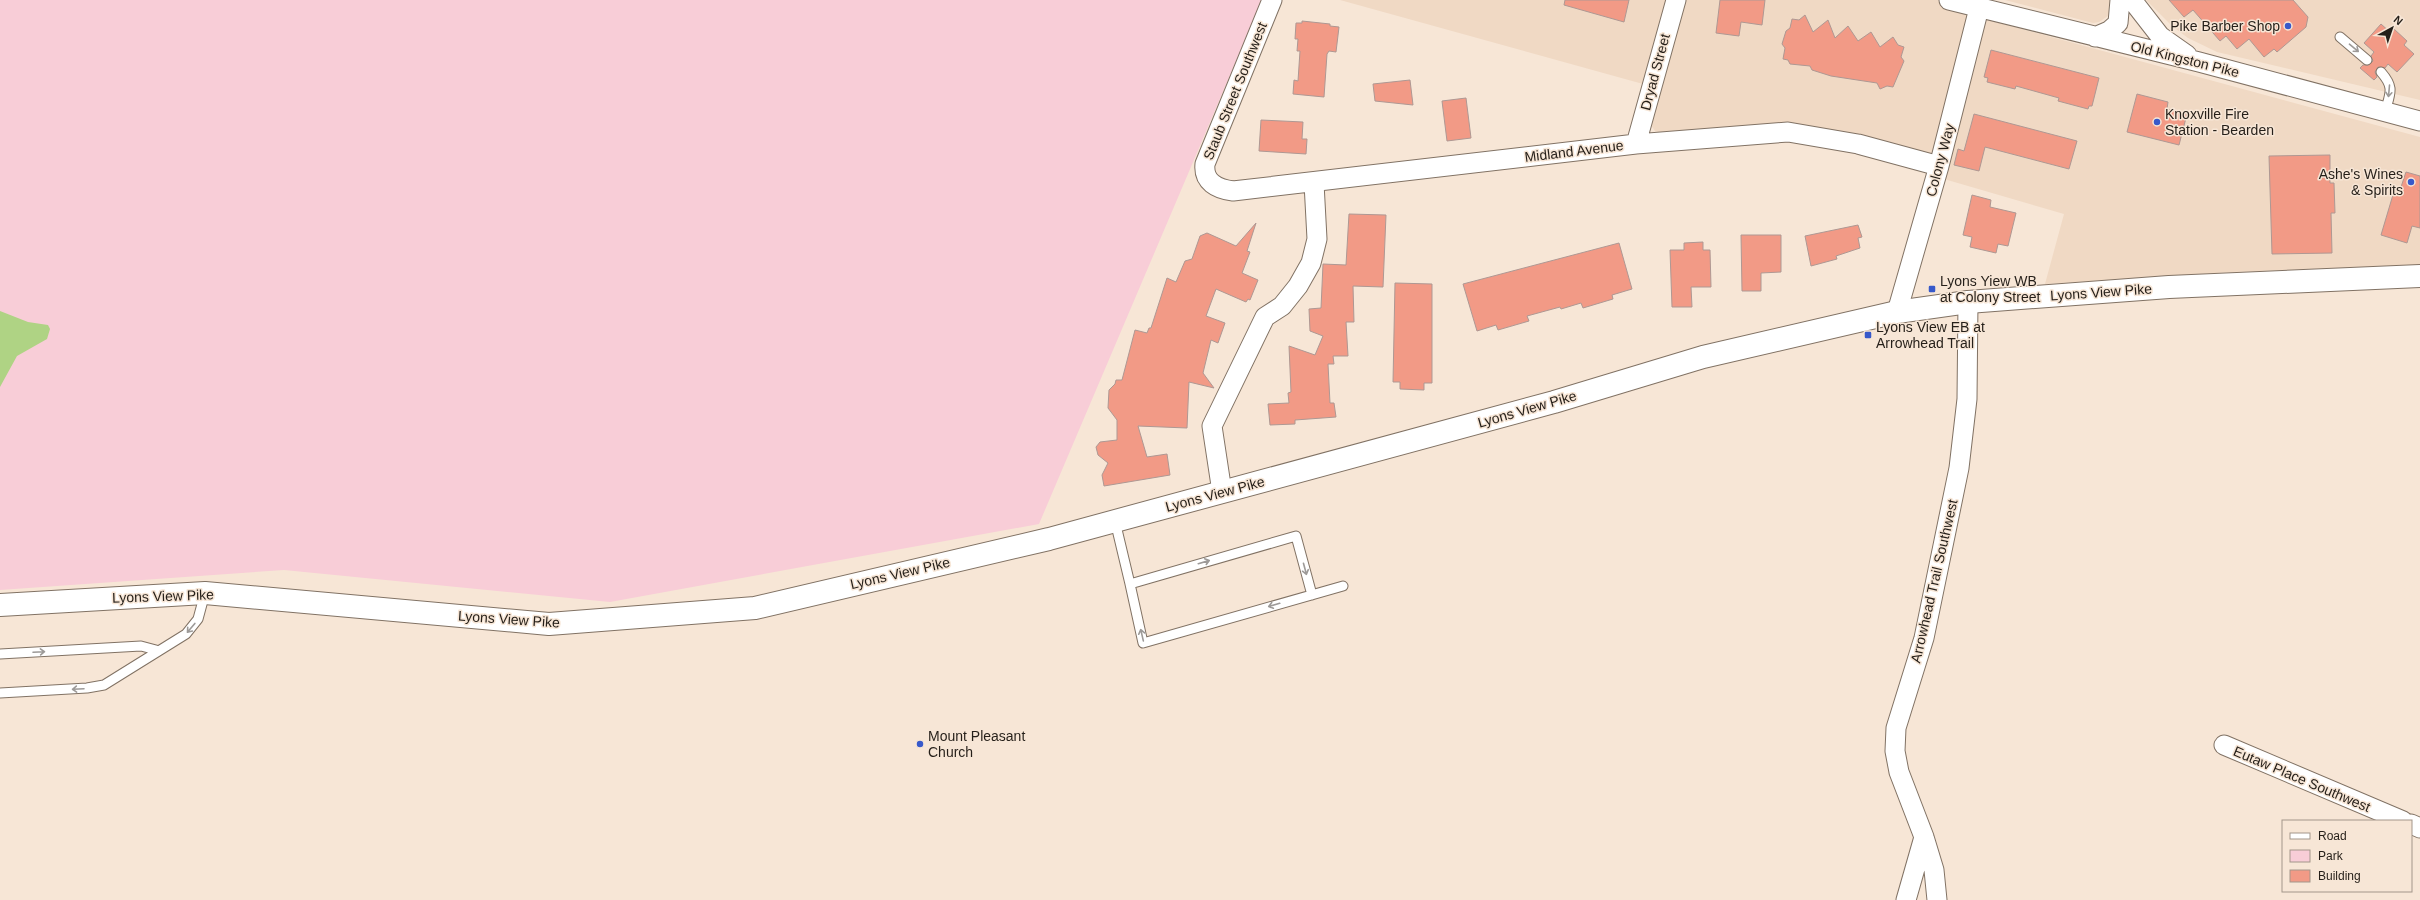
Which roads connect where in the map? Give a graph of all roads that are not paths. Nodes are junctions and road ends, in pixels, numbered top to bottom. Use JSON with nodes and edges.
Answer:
{"nodes":[{"id":1,"x":1272,"y":0,"type":"edge"},
{"id":2,"x":1676,"y":0,"type":"edge"},
{"id":3,"x":1949,"y":0,"type":"edge"},
{"id":4,"x":2120,"y":0,"type":"edge"},
{"id":5,"x":2132,"y":0,"type":"edge"},
{"id":6,"x":1980,"y":8,"type":"junction"},
{"id":7,"x":2095,"y":37,"type":"junction"},
{"id":8,"x":2340,"y":37,"type":"dead end"},
{"id":9,"x":2367,"y":60,"type":"dead end"},
{"id":10,"x":2198,"y":62,"type":"junction"},
{"id":11,"x":2381,"y":72,"type":"dead end"},
{"id":12,"x":2385,"y":112,"type":"junction"},
{"id":13,"x":2420,"y":121,"type":"edge"},
{"id":14,"x":1636,"y":144,"type":"junction"},
{"id":15,"x":1939,"y":166,"type":"junction"},
{"id":16,"x":1210,"y":182,"type":"joint"},
{"id":17,"x":1314,"y":183,"type":"junction"},
{"id":18,"x":2420,"y":276,"type":"edge"},
{"id":19,"x":1968,"y":302,"type":"junction"},
{"id":20,"x":1897,"y":312,"type":"junction"},
{"id":21,"x":1222,"y":492,"type":"junction"},
{"id":22,"x":1115,"y":521,"type":"junction"},
{"id":23,"x":1130,"y":584,"type":"junction"},
{"id":24,"x":1343,"y":586,"type":"dead end"},
{"id":25,"x":205,"y":593,"type":"junction"},
{"id":26,"x":1312,"y":595,"type":"junction"},
{"id":27,"x":0,"y":605,"type":"edge"},
{"id":28,"x":156,"y":650,"type":"junction"},
{"id":29,"x":0,"y":654,"type":"edge"},
{"id":30,"x":0,"y":693,"type":"edge"},
{"id":31,"x":2224,"y":746,"type":"dead end"},
{"id":32,"x":2401,"y":820,"type":"edge"},
{"id":33,"x":1924,"y":837,"type":"junction"},
{"id":34,"x":1906,"y":900,"type":"edge"},
{"id":35,"x":1937,"y":900,"type":"edge"}],
"edges":[{"from":1,"to":16,"type":"street","name":"Staub Street Southwest"},
{"from":2,"to":14,"type":"street","name":"Dryad Street"},
{"from":3,"to":6,"type":"street","name":"Old Kingston Pike"},
{"from":4,"to":7,"type":"street"},
{"from":5,"to":10,"type":"street"},
{"from":6,"to":7,"type":"street","name":"Old Kingston Pike"},
{"from":6,"to":15,"type":"street","name":"Colony Way"},
{"from":7,"to":10,"type":"street","name":"Old Kingston Pike"},
{"from":8,"to":9,"type":"lane","one_way":true},
{"from":10,"to":12,"type":"street","name":"Old Kingston Pike"},
{"from":11,"to":12,"type":"lane","one_way":true},
{"from":12,"to":13,"type":"street","name":"Old Kingston Pike"},
{"from":14,"to":15,"type":"street","name":"Midland Avenue"},
{"from":14,"to":17,"type":"street","name":"Midland Avenue"},
{"from":15,"to":20,"type":"street","name":"Colony Way"},
{"from":16,"to":17,"type":"street","name":"Midland Avenue"},
{"from":17,"to":21,"type":"street"},
{"from":18,"to":19,"type":"street","name":"Lyons View Pike"},
{"from":19,"to":20,"type":"street","name":"Lyons View Pike"},
{"from":19,"to":33,"type":"street","name":"Arrowhead Trail Southwest"},
{"from":20,"to":21,"type":"street","name":"Lyons View Pike"},
{"from":21,"to":22,"type":"street","name":"Lyons View Pike"},
{"from":22,"to":23,"type":"lane"},
{"from":22,"to":25,"type":"street","name":"Lyons View Pike"},
{"from":23,"to":26,"type":"lane","one_way":true},
{"from":26,"to":23,"type":"lane","one_way":true},
{"from":24,"to":26,"type":"lane"},
{"from":25,"to":27,"type":"street","name":"Lyons View Pike"},
{"from":25,"to":28,"type":"lane","one_way":true},
{"from":29,"to":28,"type":"lane","one_way":true},
{"from":28,"to":30,"type":"lane","one_way":true},
{"from":31,"to":32,"type":"street","name":"Eutaw Place Southwest"},
{"from":33,"to":34,"type":"street"},
{"from":33,"to":35,"type":"street","name":"Arrowhead Trail Southwest"}]}
